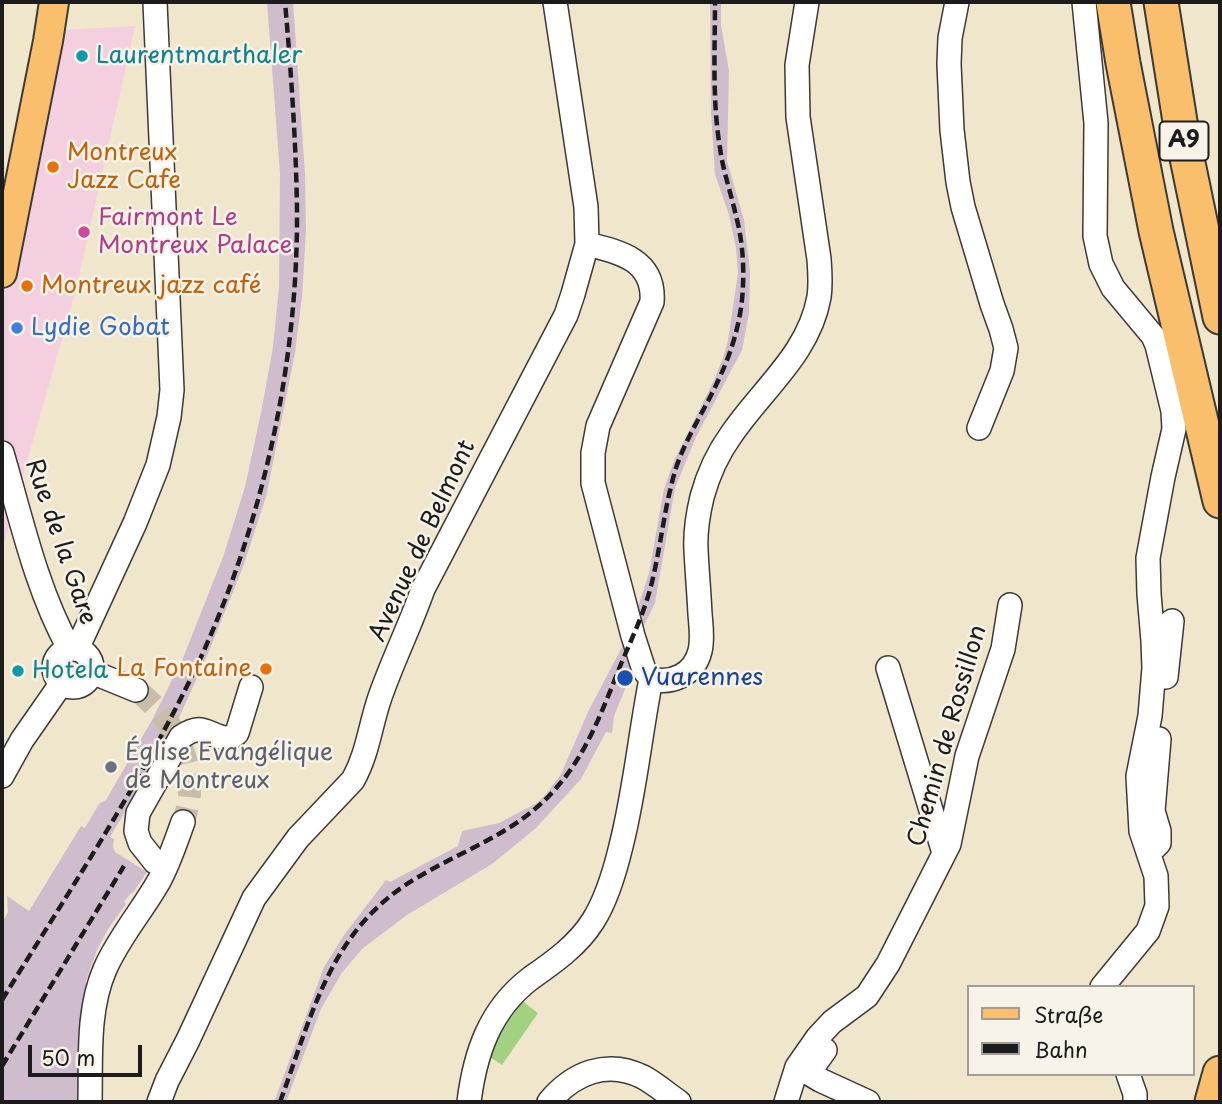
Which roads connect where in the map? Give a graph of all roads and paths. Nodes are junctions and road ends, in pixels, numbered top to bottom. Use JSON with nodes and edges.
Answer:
{"nodes":[{"id":1,"x":54,"y":2,"type":"edge"},
{"id":2,"x":155,"y":2,"type":"edge"},
{"id":3,"x":555,"y":2,"type":"edge"},
{"id":4,"x":807,"y":2,"type":"edge"},
{"id":5,"x":957,"y":2,"type":"edge"},
{"id":6,"x":1084,"y":2,"type":"edge"},
{"id":7,"x":1113,"y":2,"type":"edge"},
{"id":8,"x":1161,"y":2,"type":"edge"},
{"id":9,"x":587,"y":244,"type":"junction"},
{"id":10,"x":2,"y":273,"type":"edge"},
{"id":11,"x":1220,"y":317,"type":"edge"},
{"id":12,"x":979,"y":428,"type":"dead end"},
{"id":13,"x":2,"y":453,"type":"edge"},
{"id":14,"x":1220,"y":501,"type":"edge"},
{"id":15,"x":1010,"y":604,"type":"dead end"},
{"id":16,"x":1172,"y":621,"type":"dead end"},
{"id":17,"x":73,"y":648,"type":"junction"},
{"id":18,"x":888,"y":668,"type":"dead end"},
{"id":19,"x":92,"y":672,"type":"junction"},
{"id":20,"x":650,"y":679,"type":"junction"},
{"id":21,"x":61,"y":684,"type":"junction"},
{"id":22,"x":251,"y":687,"type":"dead end"},
{"id":23,"x":136,"y":690,"type":"tunnel mouth"},
{"id":24,"x":2,"y":776,"type":"edge"},
{"id":25,"x":184,"y":822,"type":"tunnel mouth"},
{"id":26,"x":944,"y":853,"type":"junction"},
{"id":27,"x":1149,"y":853,"type":"junction"},
{"id":28,"x":165,"y":868,"type":"junction"},
{"id":29,"x":1104,"y":985,"type":"edge"},
{"id":30,"x":832,"y":1022,"type":"junction"},
{"id":31,"x":1220,"y":1073,"type":"edge"},
{"id":32,"x":1129,"y":1076,"type":"edge"},
{"id":33,"x":90,"y":1102,"type":"edge"},
{"id":34,"x":159,"y":1102,"type":"edge"},
{"id":35,"x":469,"y":1102,"type":"edge"},
{"id":36,"x":549,"y":1102,"type":"edge"},
{"id":37,"x":679,"y":1102,"type":"edge"},
{"id":38,"x":786,"y":1102,"type":"edge"},
{"id":39,"x":868,"y":1102,"type":"edge"},
{"id":40,"x":1135,"y":1102,"type":"edge"},
{"id":41,"x":1212,"y":1102,"type":"edge"}],
"edges":[{"from":1,"to":10,"type":"main road"},
{"from":2,"to":17,"type":"street"},
{"from":3,"to":9,"type":"street","name":"Avenue de Belmont"},
{"from":4,"to":20,"type":"street"},
{"from":5,"to":12,"type":"street"},
{"from":6,"to":27,"type":"street"},
{"from":7,"to":14,"type":"highway","number":"A9"},
{"from":8,"to":11,"type":"highway","number":"A9"},
{"from":9,"to":20,"type":"street"},
{"from":9,"to":34,"type":"street","name":"Avenue de Belmont"},
{"from":13,"to":17,"type":"street","name":"Rue de la Gare"},
{"from":15,"to":26,"type":"street","name":"Chemin de Rossillon"},
{"from":16,"to":27,"type":"street"},
{"from":17,"to":19,"type":"street"},
{"from":17,"to":21,"type":"street"},
{"from":18,"to":26,"type":"street"},
{"from":19,"to":21,"type":"street"},
{"from":19,"to":23,"type":"street"},
{"from":20,"to":35,"type":"street"},
{"from":21,"to":24,"type":"street"},
{"from":22,"to":28,"type":"street"},
{"from":25,"to":28,"type":"street"},
{"from":26,"to":30,"type":"street","name":"Chemin de Rossillon"},
{"from":27,"to":29,"type":"street"},
{"from":28,"to":33,"type":"street"},
{"from":30,"to":38,"type":"street","name":"Chemin de Rossillon"},
{"from":30,"to":39,"type":"street"},
{"from":31,"to":41,"type":"highway"},
{"from":32,"to":40,"type":"street"},
{"from":36,"to":37,"type":"street"}]}
